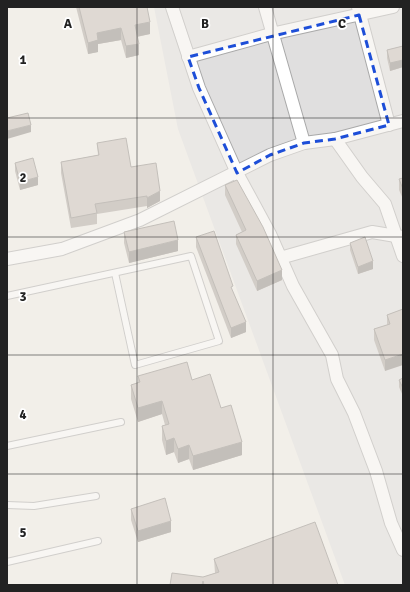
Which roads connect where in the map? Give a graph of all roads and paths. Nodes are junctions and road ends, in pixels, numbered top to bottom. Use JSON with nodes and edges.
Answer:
{"nodes":[{"id":1,"x":172,"y":7,"type":"edge"},
{"id":2,"x":265,"y":7,"type":"edge"},
{"id":3,"x":393,"y":7,"type":"edge"},
{"id":4,"x":358,"y":11,"type":"edge"},
{"id":5,"x":271,"y":34,"type":"junction"},
{"id":6,"x":188,"y":57,"type":"junction"},
{"id":7,"x":403,"y":121,"type":"edge"},
{"id":8,"x":389,"y":125,"type":"junction"},
{"id":9,"x":336,"y":139,"type":"junction"},
{"id":10,"x":304,"y":143,"type":"junction"},
{"id":11,"x":237,"y":173,"type":"junction"},
{"id":12,"x":400,"y":236,"type":"edge"},
{"id":13,"x":403,"y":256,"type":"edge"},
{"id":14,"x":280,"y":258,"type":"junction"},
{"id":15,"x":7,"y":259,"type":"edge"},
{"id":16,"x":115,"y":273,"type":"junction"},
{"id":17,"x":7,"y":296,"type":"edge"},
{"id":18,"x":121,"y":422,"type":"dead end"},
{"id":19,"x":7,"y":446,"type":"edge"},
{"id":20,"x":96,"y":496,"type":"dead end"},
{"id":21,"x":7,"y":505,"type":"edge"},
{"id":22,"x":98,"y":541,"type":"dead end"},
{"id":23,"x":403,"y":550,"type":"edge"},
{"id":24,"x":7,"y":562,"type":"edge"}],
"edges":[{"from":1,"to":6,"type":"street"},
{"from":2,"to":5,"type":"street"},
{"from":3,"to":4,"type":"street"},
{"from":4,"to":5,"type":"street"},
{"from":4,"to":8,"type":"street"},
{"from":5,"to":6,"type":"street"},
{"from":5,"to":10,"type":"street"},
{"from":6,"to":11,"type":"street"},
{"from":7,"to":8,"type":"street"},
{"from":8,"to":9,"type":"street"},
{"from":9,"to":10,"type":"street"},
{"from":9,"to":12,"type":"street"},
{"from":10,"to":11,"type":"street"},
{"from":11,"to":14,"type":"street"},
{"from":11,"to":15,"type":"street"},
{"from":12,"to":13,"type":"street"},
{"from":12,"to":14,"type":"street"},
{"from":14,"to":23,"type":"street"},
{"from":16,"to":16,"type":"lane"},
{"from":16,"to":17,"type":"lane"},
{"from":18,"to":19,"type":"lane"},
{"from":20,"to":21,"type":"lane"},
{"from":22,"to":24,"type":"lane"}]}
